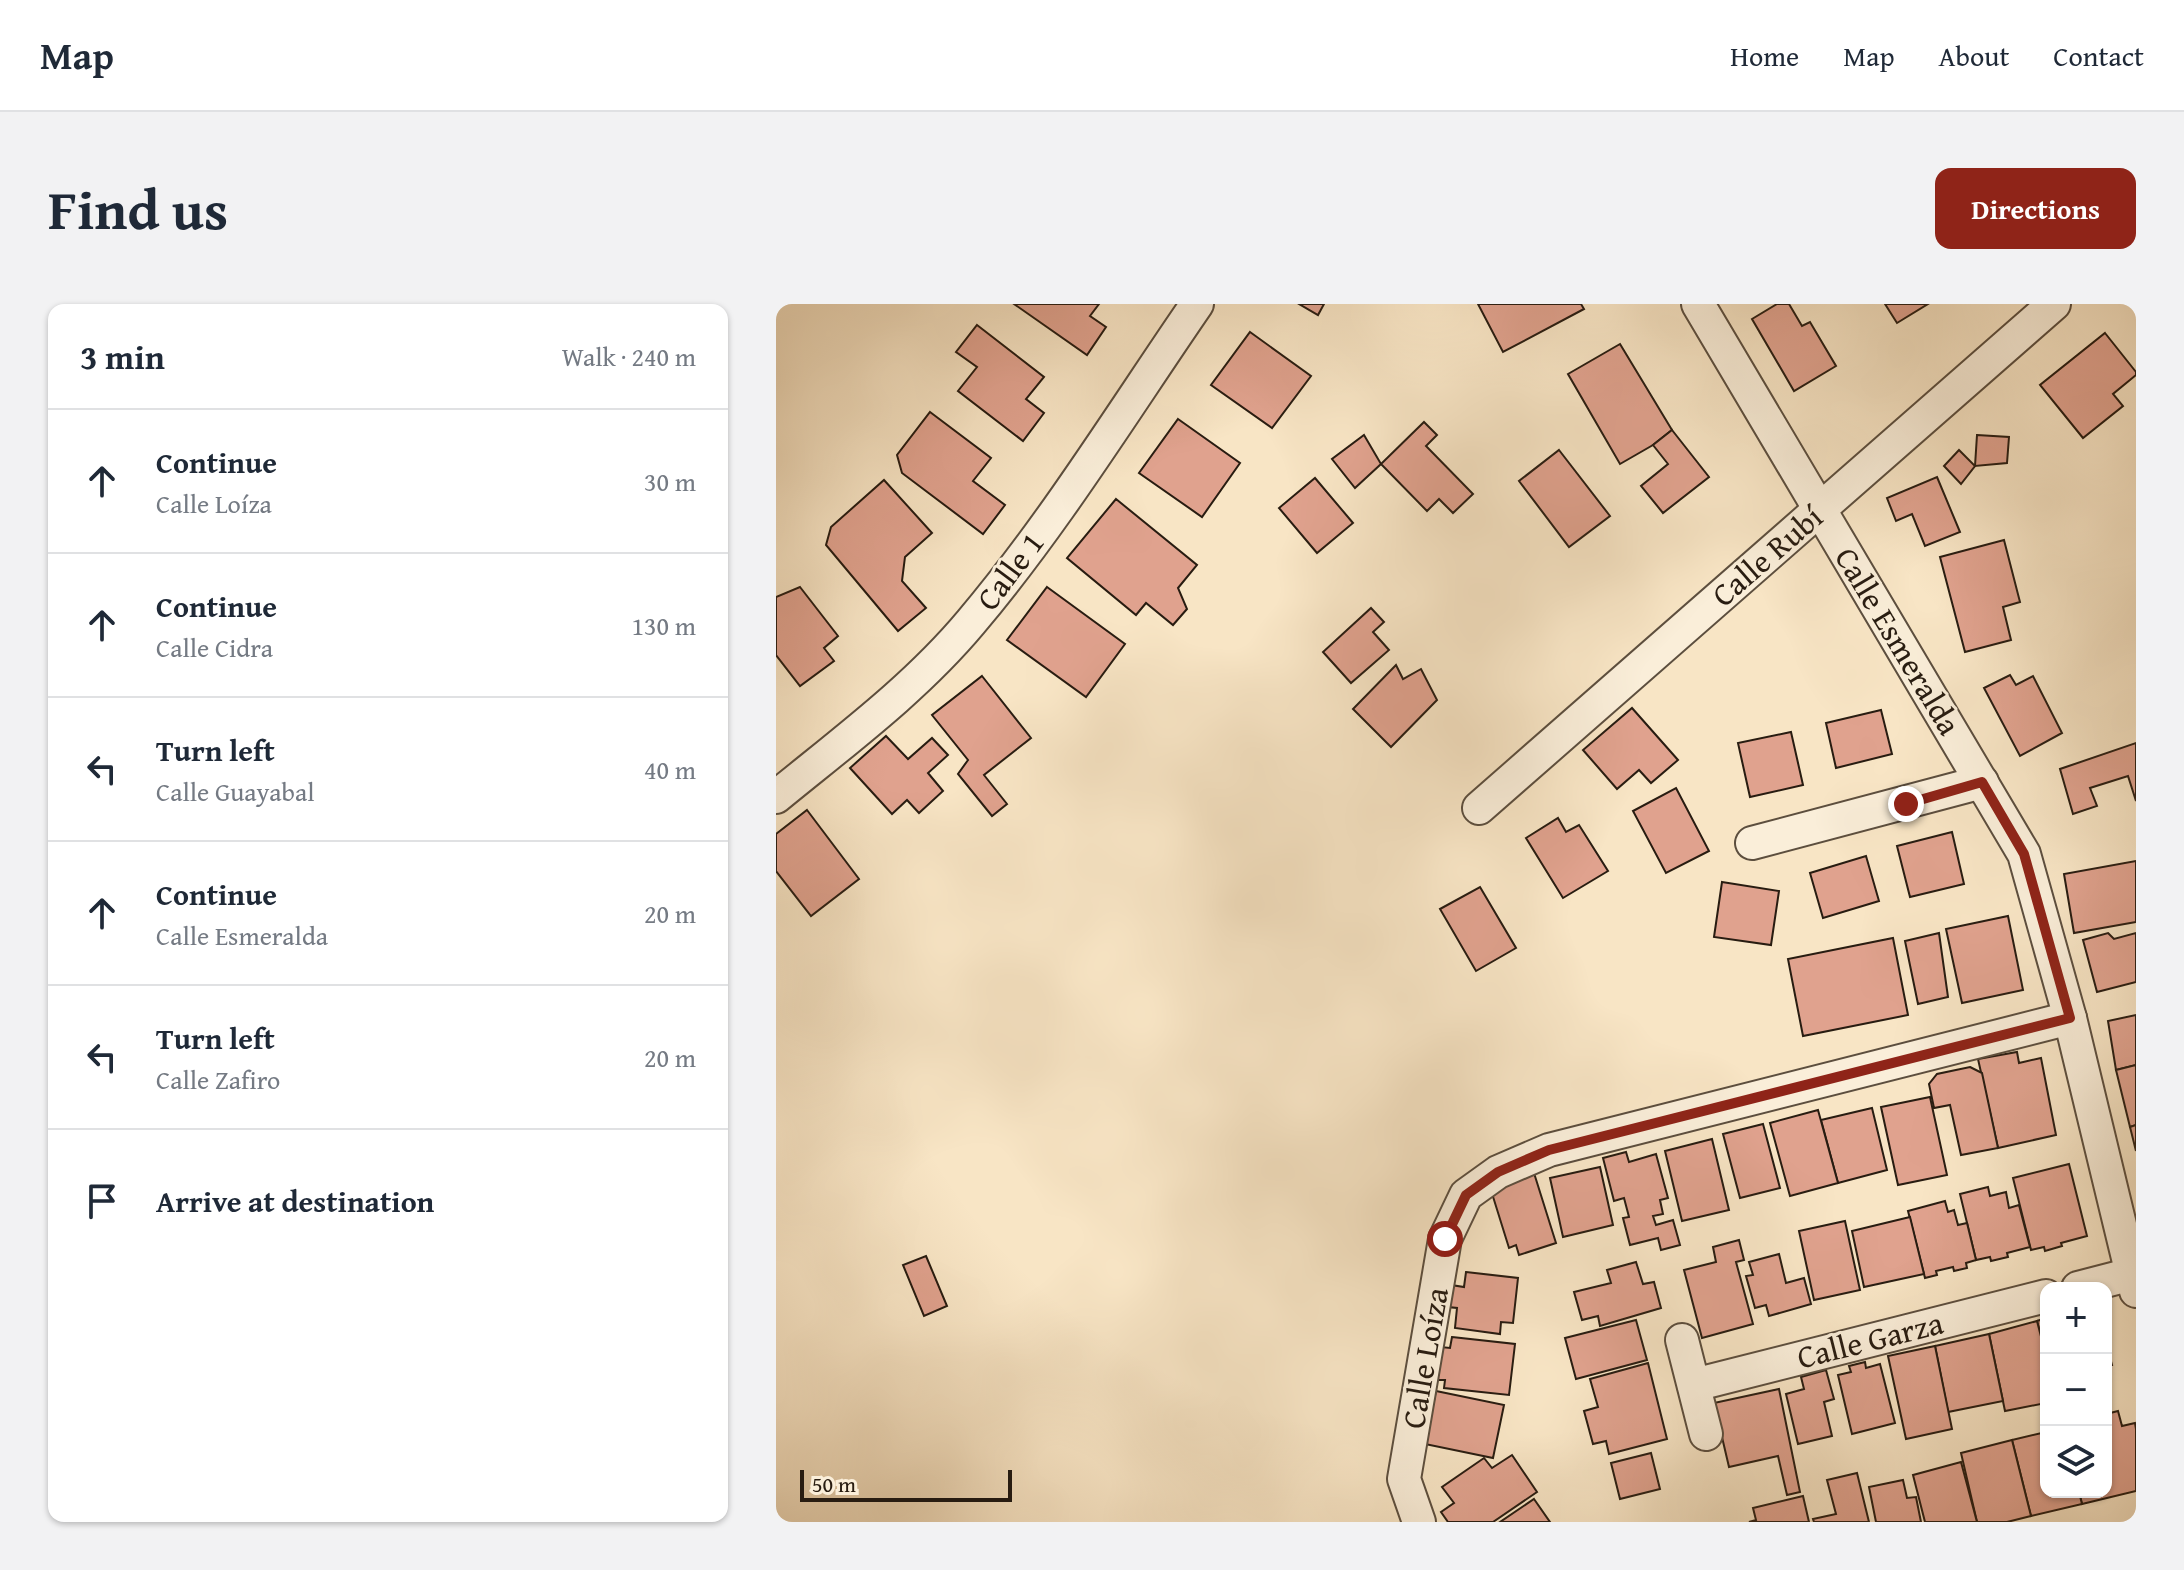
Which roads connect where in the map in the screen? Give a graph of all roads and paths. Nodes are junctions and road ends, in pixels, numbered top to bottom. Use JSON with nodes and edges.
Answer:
{"nodes":[{"id":1,"x":1197,"y":304,"type":"edge"},
{"id":2,"x":1698,"y":304,"type":"edge"},
{"id":3,"x":2037,"y":310,"type":"edge"},
{"id":4,"x":1821,"y":510,"type":"junction"},
{"id":5,"x":1982,"y":782,"type":"junction"},
{"id":6,"x":776,"y":797,"type":"edge"},
{"id":7,"x":1479,"y":808,"type":"dead end"},
{"id":8,"x":1752,"y":843,"type":"dead end"},
{"id":9,"x":2070,"y":1018,"type":"junction"},
{"id":10,"x":2134,"y":1283,"type":"edge"},
{"id":11,"x":2112,"y":1285,"type":"edge"},
{"id":12,"x":2040,"y":1298,"type":"edge"},
{"id":13,"x":1682,"y":1340,"type":"dead end"},
{"id":14,"x":1694,"y":1385,"type":"junction"},
{"id":15,"x":1706,"y":1434,"type":"dead end"},
{"id":16,"x":1419,"y":1522,"type":"edge"}],
"edges":[{"from":1,"to":6,"type":"street","name":"Calle 1"},
{"from":2,"to":4,"type":"street","name":"Calle Esmeralda"},
{"from":3,"to":4,"type":"street","name":"Calle Rubí"},
{"from":4,"to":5,"type":"street","name":"Calle Esmeralda"},
{"from":4,"to":7,"type":"street","name":"Calle Rubí"},
{"from":5,"to":8,"type":"street"},
{"from":5,"to":9,"type":"street","name":"Calle Esmeralda"},
{"from":9,"to":10,"type":"street","name":"Calle Esmeralda"},
{"from":9,"to":16,"type":"street","name":"Calle Loíza"},
{"from":10,"to":11,"type":"street"},
{"from":12,"to":14,"type":"street","name":"Calle Garza"},
{"from":13,"to":14,"type":"street"},
{"from":14,"to":15,"type":"street"}]}
